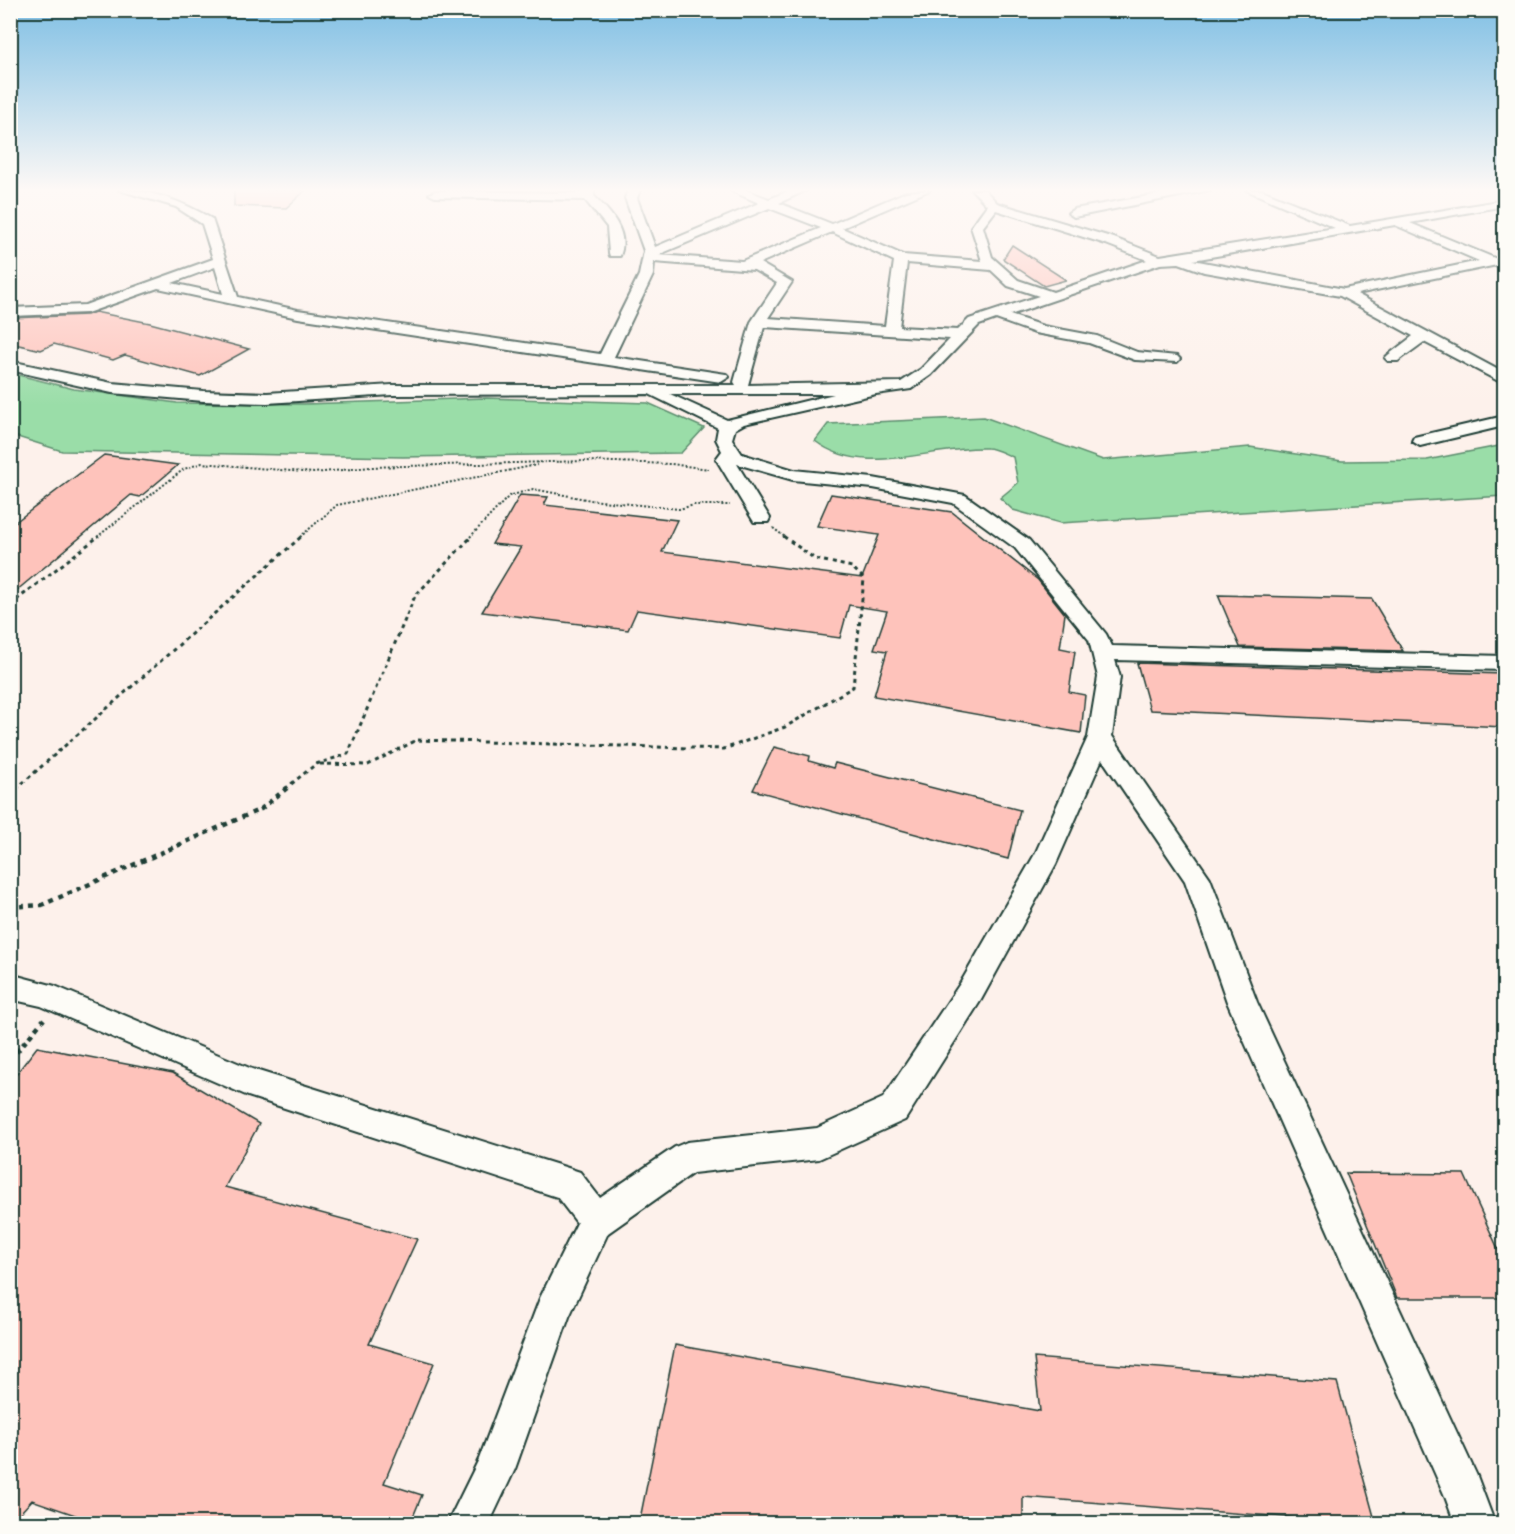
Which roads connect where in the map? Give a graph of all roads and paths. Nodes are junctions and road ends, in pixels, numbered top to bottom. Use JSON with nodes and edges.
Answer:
{"nodes":[{"id":1,"x":217,"y":262,"type":"edge"},
{"id":2,"x":221,"y":262,"type":"edge"},
{"id":3,"x":648,"y":262,"type":"edge"},
{"id":4,"x":708,"y":262,"type":"edge"},
{"id":5,"x":752,"y":262,"type":"edge"},
{"id":6,"x":900,"y":262,"type":"edge"},
{"id":7,"x":935,"y":262,"type":"edge"},
{"id":8,"x":990,"y":262,"type":"edge"},
{"id":9,"x":1154,"y":262,"type":"edge"},
{"id":10,"x":1185,"y":262,"type":"edge"},
{"id":11,"x":1491,"y":262,"type":"edge"},
{"id":12,"x":744,"y":265,"type":"junction"},
{"id":13,"x":995,"y":266,"type":"junction"},
{"id":14,"x":157,"y":284,"type":"junction"},
{"id":15,"x":1344,"y":293,"type":"junction"},
{"id":16,"x":1053,"y":296,"type":"junction"},
{"id":17,"x":232,"y":301,"type":"junction"},
{"id":18,"x":10,"y":312,"type":"edge"},
{"id":19,"x":997,"y":315,"type":"junction"},
{"id":20,"x":758,"y":322,"type":"junction"},
{"id":21,"x":892,"y":329,"type":"junction"},
{"id":22,"x":962,"y":335,"type":"junction"},
{"id":23,"x":1424,"y":335,"type":"junction"},
{"id":24,"x":1393,"y":358,"type":"dead end"},
{"id":25,"x":1173,"y":359,"type":"dead end"},
{"id":26,"x":605,"y":360,"type":"junction"},
{"id":27,"x":10,"y":365,"type":"edge"},
{"id":28,"x":1504,"y":379,"type":"edge"},
{"id":29,"x":743,"y":385,"type":"junction"},
{"id":30,"x":876,"y":389,"type":"junction"},
{"id":31,"x":647,"y":390,"type":"junction"},
{"id":32,"x":1504,"y":421,"type":"edge"},
{"id":33,"x":1420,"y":441,"type":"dead end"},
{"id":34,"x":729,"y":449,"type":"junction"},
{"id":35,"x":549,"y":463,"type":"junction"},
{"id":36,"x":757,"y":512,"type":"junction"},
{"id":37,"x":10,"y":605,"type":"edge"},
{"id":38,"x":1103,"y":653,"type":"junction"},
{"id":39,"x":1504,"y":663,"type":"edge"},
{"id":40,"x":1100,"y":737,"type":"junction"},
{"id":41,"x":316,"y":764,"type":"junction"},
{"id":42,"x":10,"y":795,"type":"edge"},
{"id":43,"x":10,"y":907,"type":"edge"},
{"id":44,"x":10,"y":986,"type":"edge"},
{"id":45,"x":59,"y":1001,"type":"junction"},
{"id":46,"x":10,"y":1060,"type":"edge"},
{"id":47,"x":596,"y":1221,"type":"junction"},
{"id":48,"x":467,"y":1524,"type":"edge"},
{"id":49,"x":1475,"y":1524,"type":"edge"}],
"edges":[{"from":1,"to":14,"type":"street"},
{"from":2,"to":17,"type":"street"},
{"from":3,"to":26,"type":"street"},
{"from":4,"to":12,"type":"street"},
{"from":5,"to":12,"type":"street"},
{"from":6,"to":21,"type":"street"},
{"from":7,"to":13,"type":"street"},
{"from":8,"to":13,"type":"street"},
{"from":9,"to":16,"type":"street"},
{"from":10,"to":15,"type":"street"},
{"from":11,"to":15,"type":"street"},
{"from":12,"to":20,"type":"street"},
{"from":13,"to":16,"type":"street"},
{"from":14,"to":17,"type":"street"},
{"from":14,"to":18,"type":"street"},
{"from":15,"to":23,"type":"street"},
{"from":16,"to":19,"type":"street"},
{"from":17,"to":26,"type":"street"},
{"from":19,"to":22,"type":"street"},
{"from":19,"to":25,"type":"street"},
{"from":20,"to":21,"type":"street"},
{"from":20,"to":29,"type":"street"},
{"from":21,"to":22,"type":"street"},
{"from":22,"to":30,"type":"street"},
{"from":23,"to":24,"type":"street"},
{"from":23,"to":28,"type":"street"},
{"from":26,"to":29,"type":"street"},
{"from":27,"to":31,"type":"street"},
{"from":29,"to":30,"type":"street"},
{"from":29,"to":31,"type":"street"},
{"from":30,"to":34,"type":"street"},
{"from":31,"to":34,"type":"street"},
{"from":32,"to":33,"type":"street"},
{"from":34,"to":35,"type":"path"},
{"from":34,"to":36,"type":"street"},
{"from":34,"to":38,"type":"street"},
{"from":35,"to":37,"type":"path"},
{"from":35,"to":42,"type":"path"},
{"from":36,"to":41,"type":"path"},
{"from":36,"to":41,"type":"path"},
{"from":38,"to":39,"type":"street"},
{"from":38,"to":40,"type":"street"},
{"from":40,"to":47,"type":"street"},
{"from":40,"to":49,"type":"street"},
{"from":41,"to":43,"type":"path"},
{"from":44,"to":45,"type":"street"},
{"from":45,"to":46,"type":"path"},
{"from":45,"to":47,"type":"street"},
{"from":47,"to":48,"type":"street"}]}
